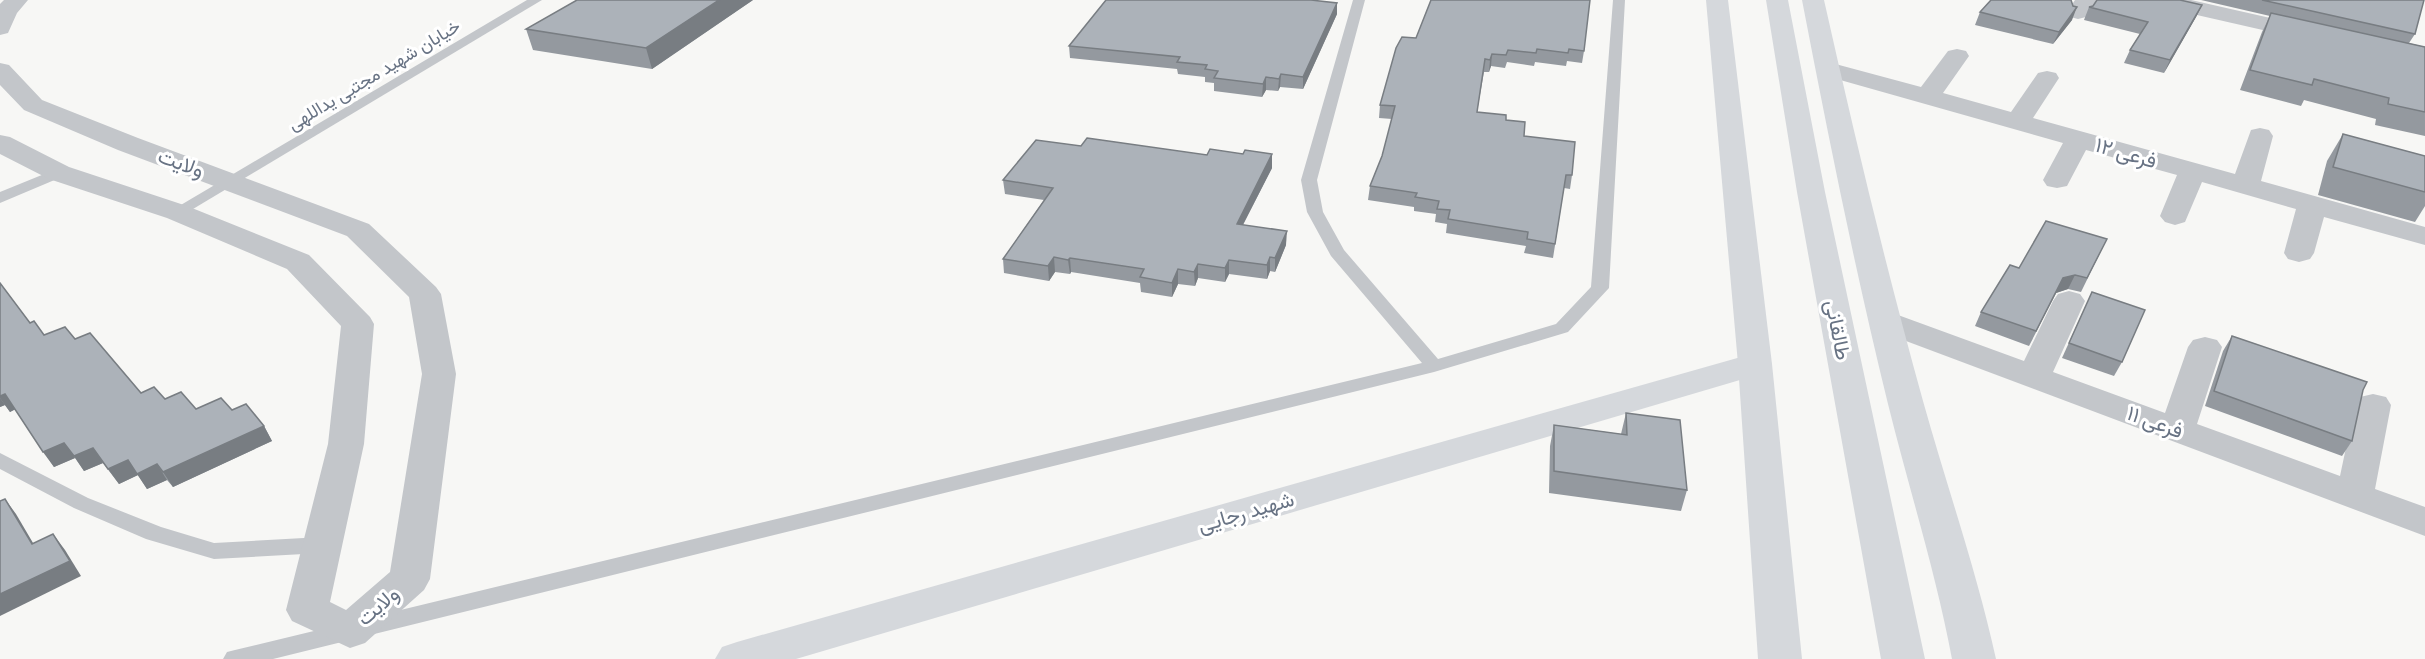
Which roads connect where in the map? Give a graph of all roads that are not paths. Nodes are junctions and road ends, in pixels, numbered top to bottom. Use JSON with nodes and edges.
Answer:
{"nodes":[{"id":1,"x":17,"y":0,"type":"edge"},
{"id":2,"x":536,"y":0,"type":"edge"},
{"id":3,"x":1359,"y":0,"type":"edge"},
{"id":4,"x":1619,"y":0,"type":"edge"},
{"id":5,"x":1717,"y":0,"type":"edge"},
{"id":6,"x":1777,"y":0,"type":"edge"},
{"id":7,"x":1813,"y":0,"type":"edge"},
{"id":8,"x":2160,"y":0,"type":"edge"},
{"id":9,"x":0,"y":28,"type":"edge"},
{"id":10,"x":2330,"y":38,"type":"edge"},
{"id":11,"x":1957,"y":56,"type":"dead end"},
{"id":12,"x":1828,"y":69,"type":"junction"},
{"id":13,"x":0,"y":70,"type":"edge"},
{"id":14,"x":2047,"y":78,"type":"dead end"},
{"id":15,"x":1927,"y":97,"type":"junction"},
{"id":16,"x":2017,"y":122,"type":"junction"},
{"id":17,"x":2260,"y":136,"type":"dead end"},
{"id":18,"x":2078,"y":140,"type":"junction"},
{"id":19,"x":0,"y":143,"type":"edge"},
{"id":20,"x":2192,"y":172,"type":"junction"},
{"id":21,"x":59,"y":173,"type":"junction"},
{"id":22,"x":2057,"y":180,"type":"dead end"},
{"id":23,"x":230,"y":181,"type":"junction"},
{"id":24,"x":2246,"y":187,"type":"junction"},
{"id":25,"x":0,"y":198,"type":"edge"},
{"id":26,"x":2312,"y":205,"type":"junction"},
{"id":27,"x":177,"y":212,"type":"junction"},
{"id":28,"x":2175,"y":216,"type":"dead end"},
{"id":29,"x":2425,"y":236,"type":"edge"},
{"id":30,"x":2299,"y":253,"type":"dead end"},
{"id":31,"x":2069,"y":301,"type":"dead end"},
{"id":32,"x":1886,"y":322,"type":"junction"},
{"id":33,"x":2205,"y":346,"type":"dead end"},
{"id":34,"x":1755,"y":364,"type":"junction"},
{"id":35,"x":1434,"y":366,"type":"junction"},
{"id":36,"x":2033,"y":377,"type":"junction"},
{"id":37,"x":2373,"y":405,"type":"dead end"},
{"id":38,"x":2177,"y":431,"type":"junction"},
{"id":39,"x":0,"y":460,"type":"edge"},
{"id":40,"x":2355,"y":496,"type":"junction"},
{"id":41,"x":2425,"y":522,"type":"edge"},
{"id":42,"x":322,"y":545,"type":"junction"},
{"id":43,"x":350,"y":631,"type":"junction"},
{"id":44,"x":235,"y":659,"type":"edge"},
{"id":45,"x":737,"y":659,"type":"edge"},
{"id":46,"x":1780,"y":659,"type":"edge"},
{"id":47,"x":1903,"y":659,"type":"edge"},
{"id":48,"x":1974,"y":659,"type":"edge"}],
"edges":[{"from":1,"to":9,"type":"street"},
{"from":2,"to":23,"type":"lane","name":"خیابان شهید مجتبی یداللهی"},
{"from":3,"to":35,"type":"lane"},
{"from":4,"to":35,"type":"lane"},
{"from":5,"to":34,"type":"main road"},
{"from":6,"to":47,"type":"main road","name":"طالقانی"},
{"from":7,"to":12,"type":"main road"},
{"from":8,"to":10,"type":"street"},
{"from":11,"to":15,"type":"street"},
{"from":12,"to":15,"type":"street","name":"فرعی ۱۲"},
{"from":12,"to":32,"type":"main road"},
{"from":13,"to":23,"type":"street","name":"ولایت"},
{"from":14,"to":16,"type":"street"},
{"from":15,"to":16,"type":"street","name":"فرعی ۱۲"},
{"from":16,"to":18,"type":"street","name":"فرعی ۱۲"},
{"from":17,"to":24,"type":"street"},
{"from":18,"to":20,"type":"street","name":"فرعی ۱۲"},
{"from":18,"to":22,"type":"street"},
{"from":19,"to":21,"type":"street","name":"ولایت"},
{"from":20,"to":24,"type":"street","name":"فرعی ۱۲"},
{"from":20,"to":28,"type":"street"},
{"from":21,"to":25,"type":"lane"},
{"from":21,"to":27,"type":"street","name":"ولایت"},
{"from":23,"to":27,"type":"lane","name":"خیابان شهید مجتبی یداللهی"},
{"from":23,"to":43,"type":"street","name":"ولایت"},
{"from":24,"to":26,"type":"street","name":"فرعی ۱۲"},
{"from":26,"to":29,"type":"street","name":"فرعی ۱۲"},
{"from":26,"to":30,"type":"street"},
{"from":27,"to":42,"type":"street","name":"ولایت"},
{"from":31,"to":36,"type":"street"},
{"from":32,"to":36,"type":"street","name":"فرعی ۱۱"},
{"from":32,"to":48,"type":"main road"},
{"from":33,"to":38,"type":"street"},
{"from":34,"to":45,"type":"main road","name":"شهید رجایی"},
{"from":34,"to":46,"type":"main road"},
{"from":35,"to":43,"type":"lane"},
{"from":36,"to":38,"type":"street","name":"فرعی ۱۱"},
{"from":37,"to":40,"type":"street"},
{"from":38,"to":40,"type":"street","name":"فرعی ۱۱"},
{"from":39,"to":42,"type":"lane"},
{"from":40,"to":41,"type":"street","name":"فرعی ۱۱"},
{"from":42,"to":43,"type":"street","name":"ولایت"},
{"from":43,"to":44,"type":"lane"}]}
